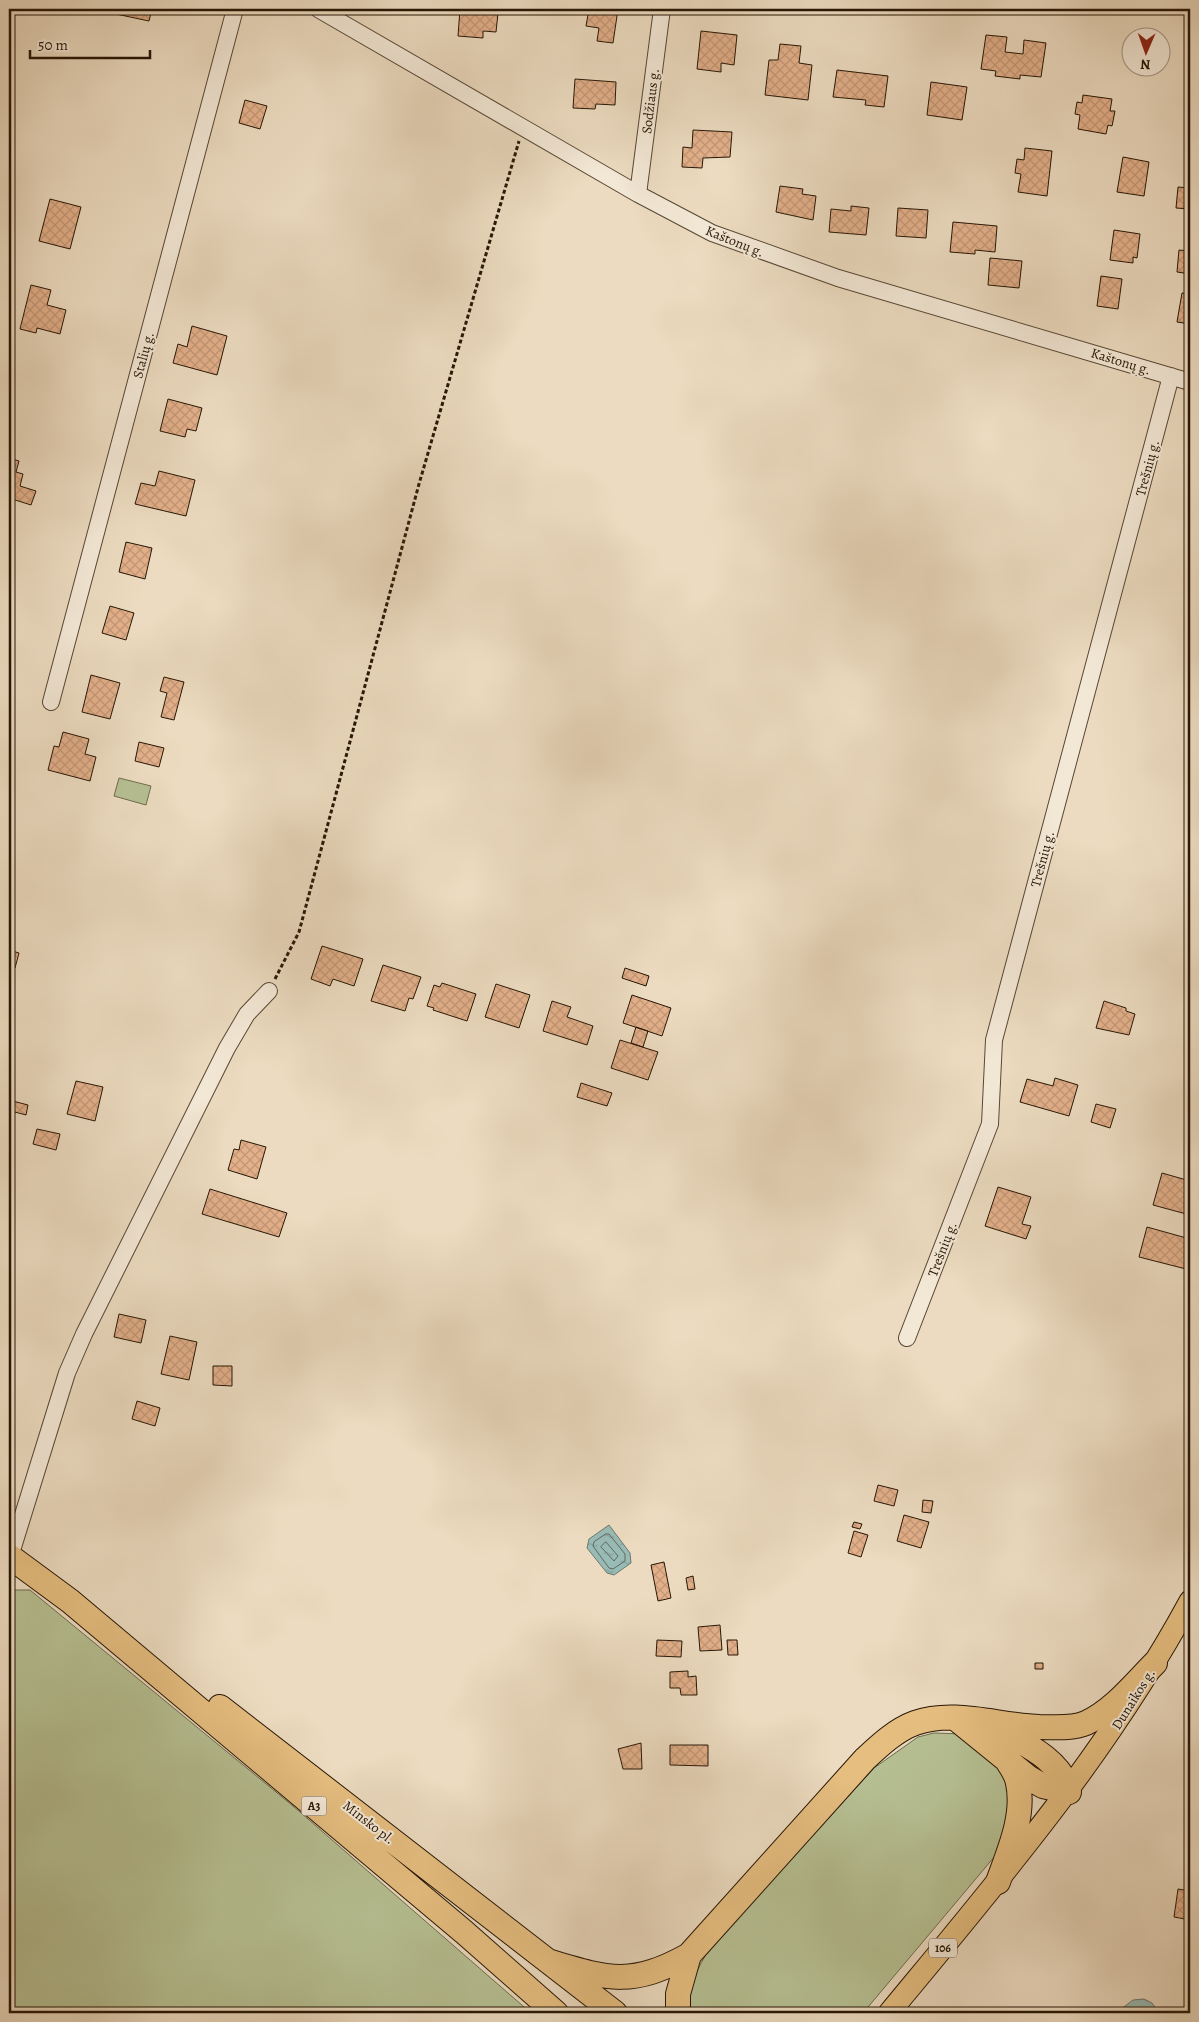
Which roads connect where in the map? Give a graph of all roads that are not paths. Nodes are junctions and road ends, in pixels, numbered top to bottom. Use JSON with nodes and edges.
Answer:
{"nodes":[{"id":1,"x":235,"y":9,"type":"edge"},
{"id":2,"x":318,"y":9,"type":"edge"},
{"id":3,"x":662,"y":9,"type":"edge"},
{"id":4,"x":638,"y":194,"type":"junction"},
{"id":5,"x":1172,"y":376,"type":"junction"},
{"id":6,"x":1190,"y":382,"type":"edge"},
{"id":7,"x":51,"y":702,"type":"dead end"},
{"id":8,"x":269,"y":991,"type":"road end"},
{"id":9,"x":908,"y":1338,"type":"dead end"},
{"id":10,"x":9,"y":1558,"type":"edge"},
{"id":11,"x":70,"y":1601,"type":"junction"},
{"id":12,"x":1190,"y":1601,"type":"edge"},
{"id":13,"x":1155,"y":1663,"type":"junction"},
{"id":14,"x":955,"y":1718,"type":"junction"},
{"id":15,"x":982,"y":1720,"type":"junction"},
{"id":16,"x":1008,"y":1760,"type":"junction"},
{"id":17,"x":1069,"y":1792,"type":"junction"},
{"id":18,"x":998,"y":1882,"type":"junction"},
{"id":19,"x":688,"y":1955,"type":"junction"},
{"id":20,"x":551,"y":1962,"type":"junction"},
{"id":21,"x":556,"y":2013,"type":"edge"},
{"id":22,"x":615,"y":2013,"type":"edge"},
{"id":23,"x":678,"y":2013,"type":"edge"},
{"id":24,"x":889,"y":2013,"type":"edge"}],
"edges":[{"from":1,"to":7,"type":"street","name":"Stalių g."},
{"from":2,"to":4,"type":"street","name":"Kaštonų g."},
{"from":3,"to":4,"type":"street","name":"Sodžiaus g."},
{"from":4,"to":5,"type":"street","name":"Kaštonų g."},
{"from":5,"to":6,"type":"street","name":"Kaštonų g."},
{"from":5,"to":9,"type":"street","name":"Trešnių g."},
{"from":8,"to":10,"type":"street"},
{"from":10,"to":11,"type":"highway","name":"Minsko pl.","number":"A3"},
{"from":11,"to":20,"type":"highway","name":"Minsko pl.","number":"A3"},
{"from":11,"to":21,"type":"highway","name":"Minsko pl.","number":"A3"},
{"from":12,"to":13,"type":"main road","name":"Dunaikos g.","number":"106"},
{"from":13,"to":15,"type":"highway"},
{"from":13,"to":17,"type":"main road","name":"Dunaikos g.","number":"106"},
{"from":14,"to":15,"type":"highway"},
{"from":14,"to":16,"type":"highway"},
{"from":14,"to":19,"type":"highway"},
{"from":15,"to":17,"type":"highway"},
{"from":16,"to":17,"type":"highway"},
{"from":16,"to":18,"type":"highway"},
{"from":17,"to":18,"type":"main road","number":"106"},
{"from":18,"to":24,"type":"main road","number":"106"},
{"from":19,"to":20,"type":"highway"},
{"from":19,"to":23,"type":"highway"},
{"from":20,"to":22,"type":"highway","name":"Minsko pl.","number":"A3"}]}
